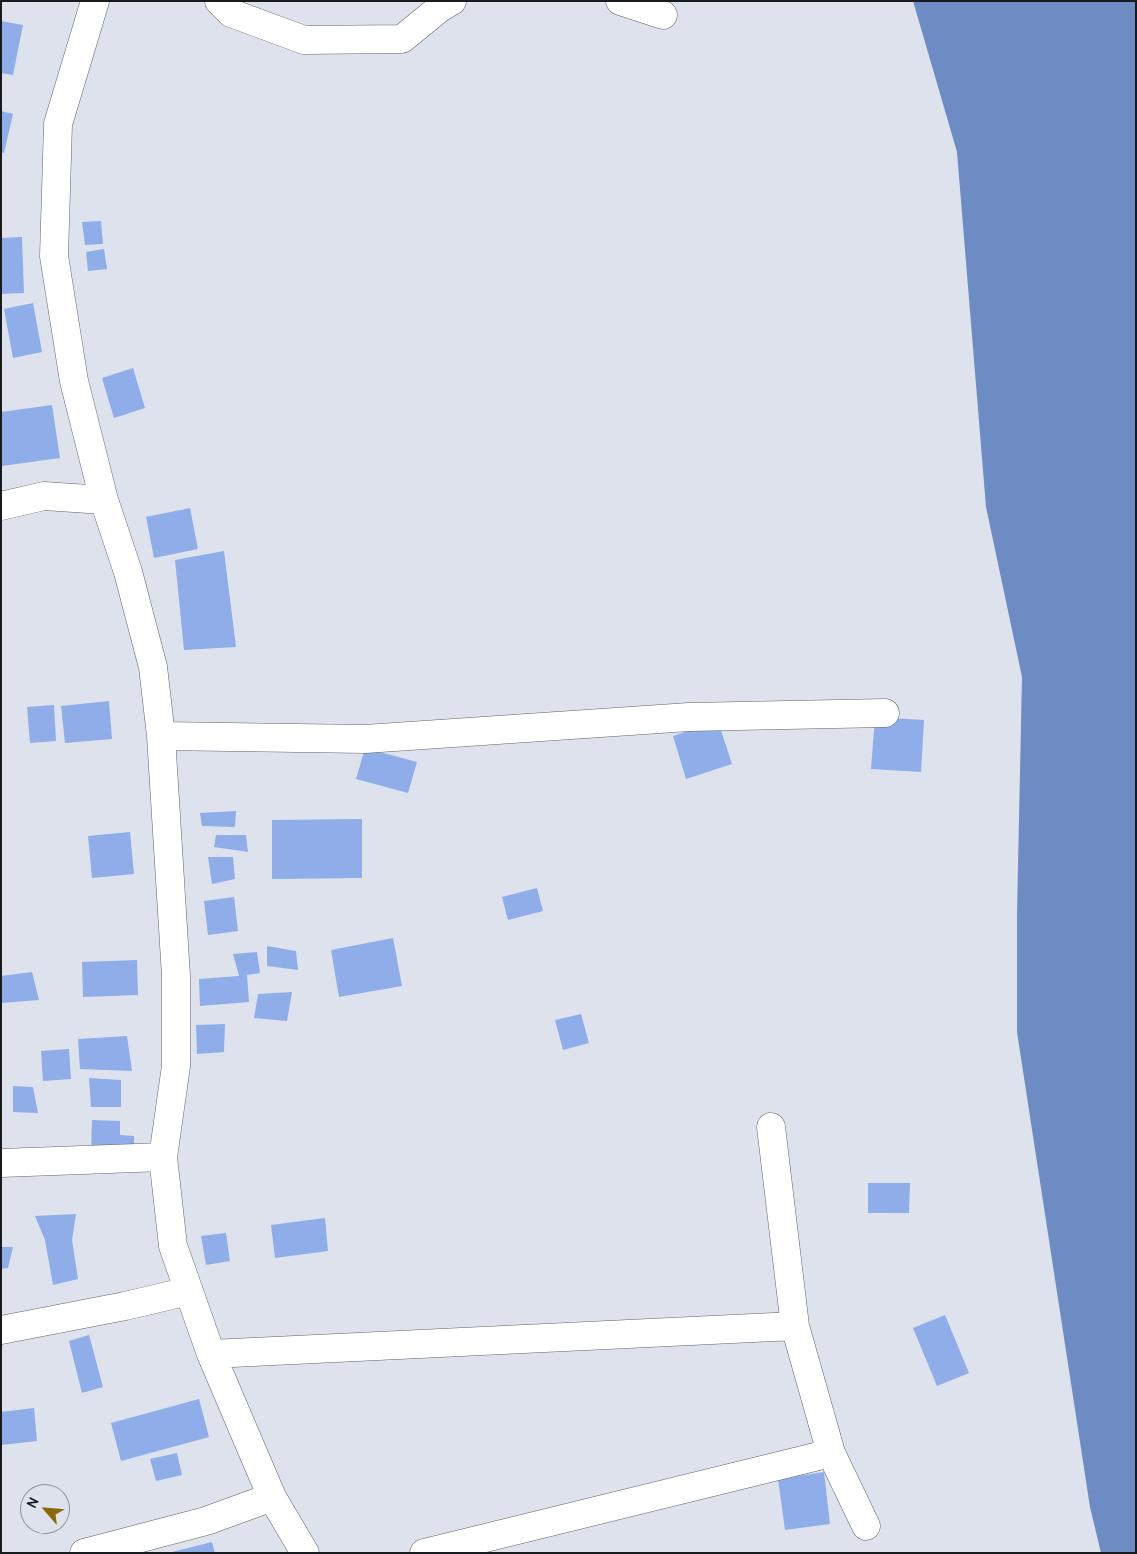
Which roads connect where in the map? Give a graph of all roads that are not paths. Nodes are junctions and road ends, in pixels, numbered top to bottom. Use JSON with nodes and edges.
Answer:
{"nodes":[{"id":1,"x":95,"y":1,"type":"edge"},
{"id":2,"x":219,"y":1,"type":"edge"},
{"id":3,"x":452,"y":1,"type":"edge"},
{"id":4,"x":620,"y":1,"type":"edge"},
{"id":5,"x":663,"y":15,"type":"dead end"},
{"id":6,"x":104,"y":500,"type":"junction"},
{"id":7,"x":1,"y":506,"type":"edge"},
{"id":8,"x":885,"y":713,"type":"dead end"},
{"id":9,"x":161,"y":736,"type":"junction"},
{"id":10,"x":771,"y":1127,"type":"dead end"},
{"id":11,"x":163,"y":1157,"type":"junction"},
{"id":12,"x":1,"y":1163,"type":"edge"},
{"id":13,"x":189,"y":1291,"type":"junction"},
{"id":14,"x":795,"y":1326,"type":"junction"},
{"id":15,"x":1,"y":1330,"type":"edge"},
{"id":16,"x":211,"y":1354,"type":"junction"},
{"id":17,"x":831,"y":1453,"type":"junction"},
{"id":18,"x":272,"y":1497,"type":"junction"},
{"id":19,"x":866,"y":1526,"type":"dead end"},
{"id":20,"x":84,"y":1553,"type":"edge"},
{"id":21,"x":305,"y":1553,"type":"edge"},
{"id":22,"x":424,"y":1553,"type":"edge"}],
"edges":[{"from":1,"to":6,"type":"street"},
{"from":2,"to":3,"type":"street"},
{"from":4,"to":5,"type":"street"},
{"from":6,"to":7,"type":"street"},
{"from":6,"to":9,"type":"street"},
{"from":8,"to":9,"type":"street"},
{"from":9,"to":11,"type":"street"},
{"from":10,"to":14,"type":"street"},
{"from":11,"to":12,"type":"street"},
{"from":11,"to":13,"type":"street"},
{"from":13,"to":15,"type":"street"},
{"from":13,"to":16,"type":"street"},
{"from":14,"to":16,"type":"street"},
{"from":14,"to":17,"type":"street"},
{"from":16,"to":18,"type":"street"},
{"from":17,"to":19,"type":"street"},
{"from":17,"to":22,"type":"street"},
{"from":18,"to":20,"type":"street"},
{"from":18,"to":21,"type":"street"}]}
